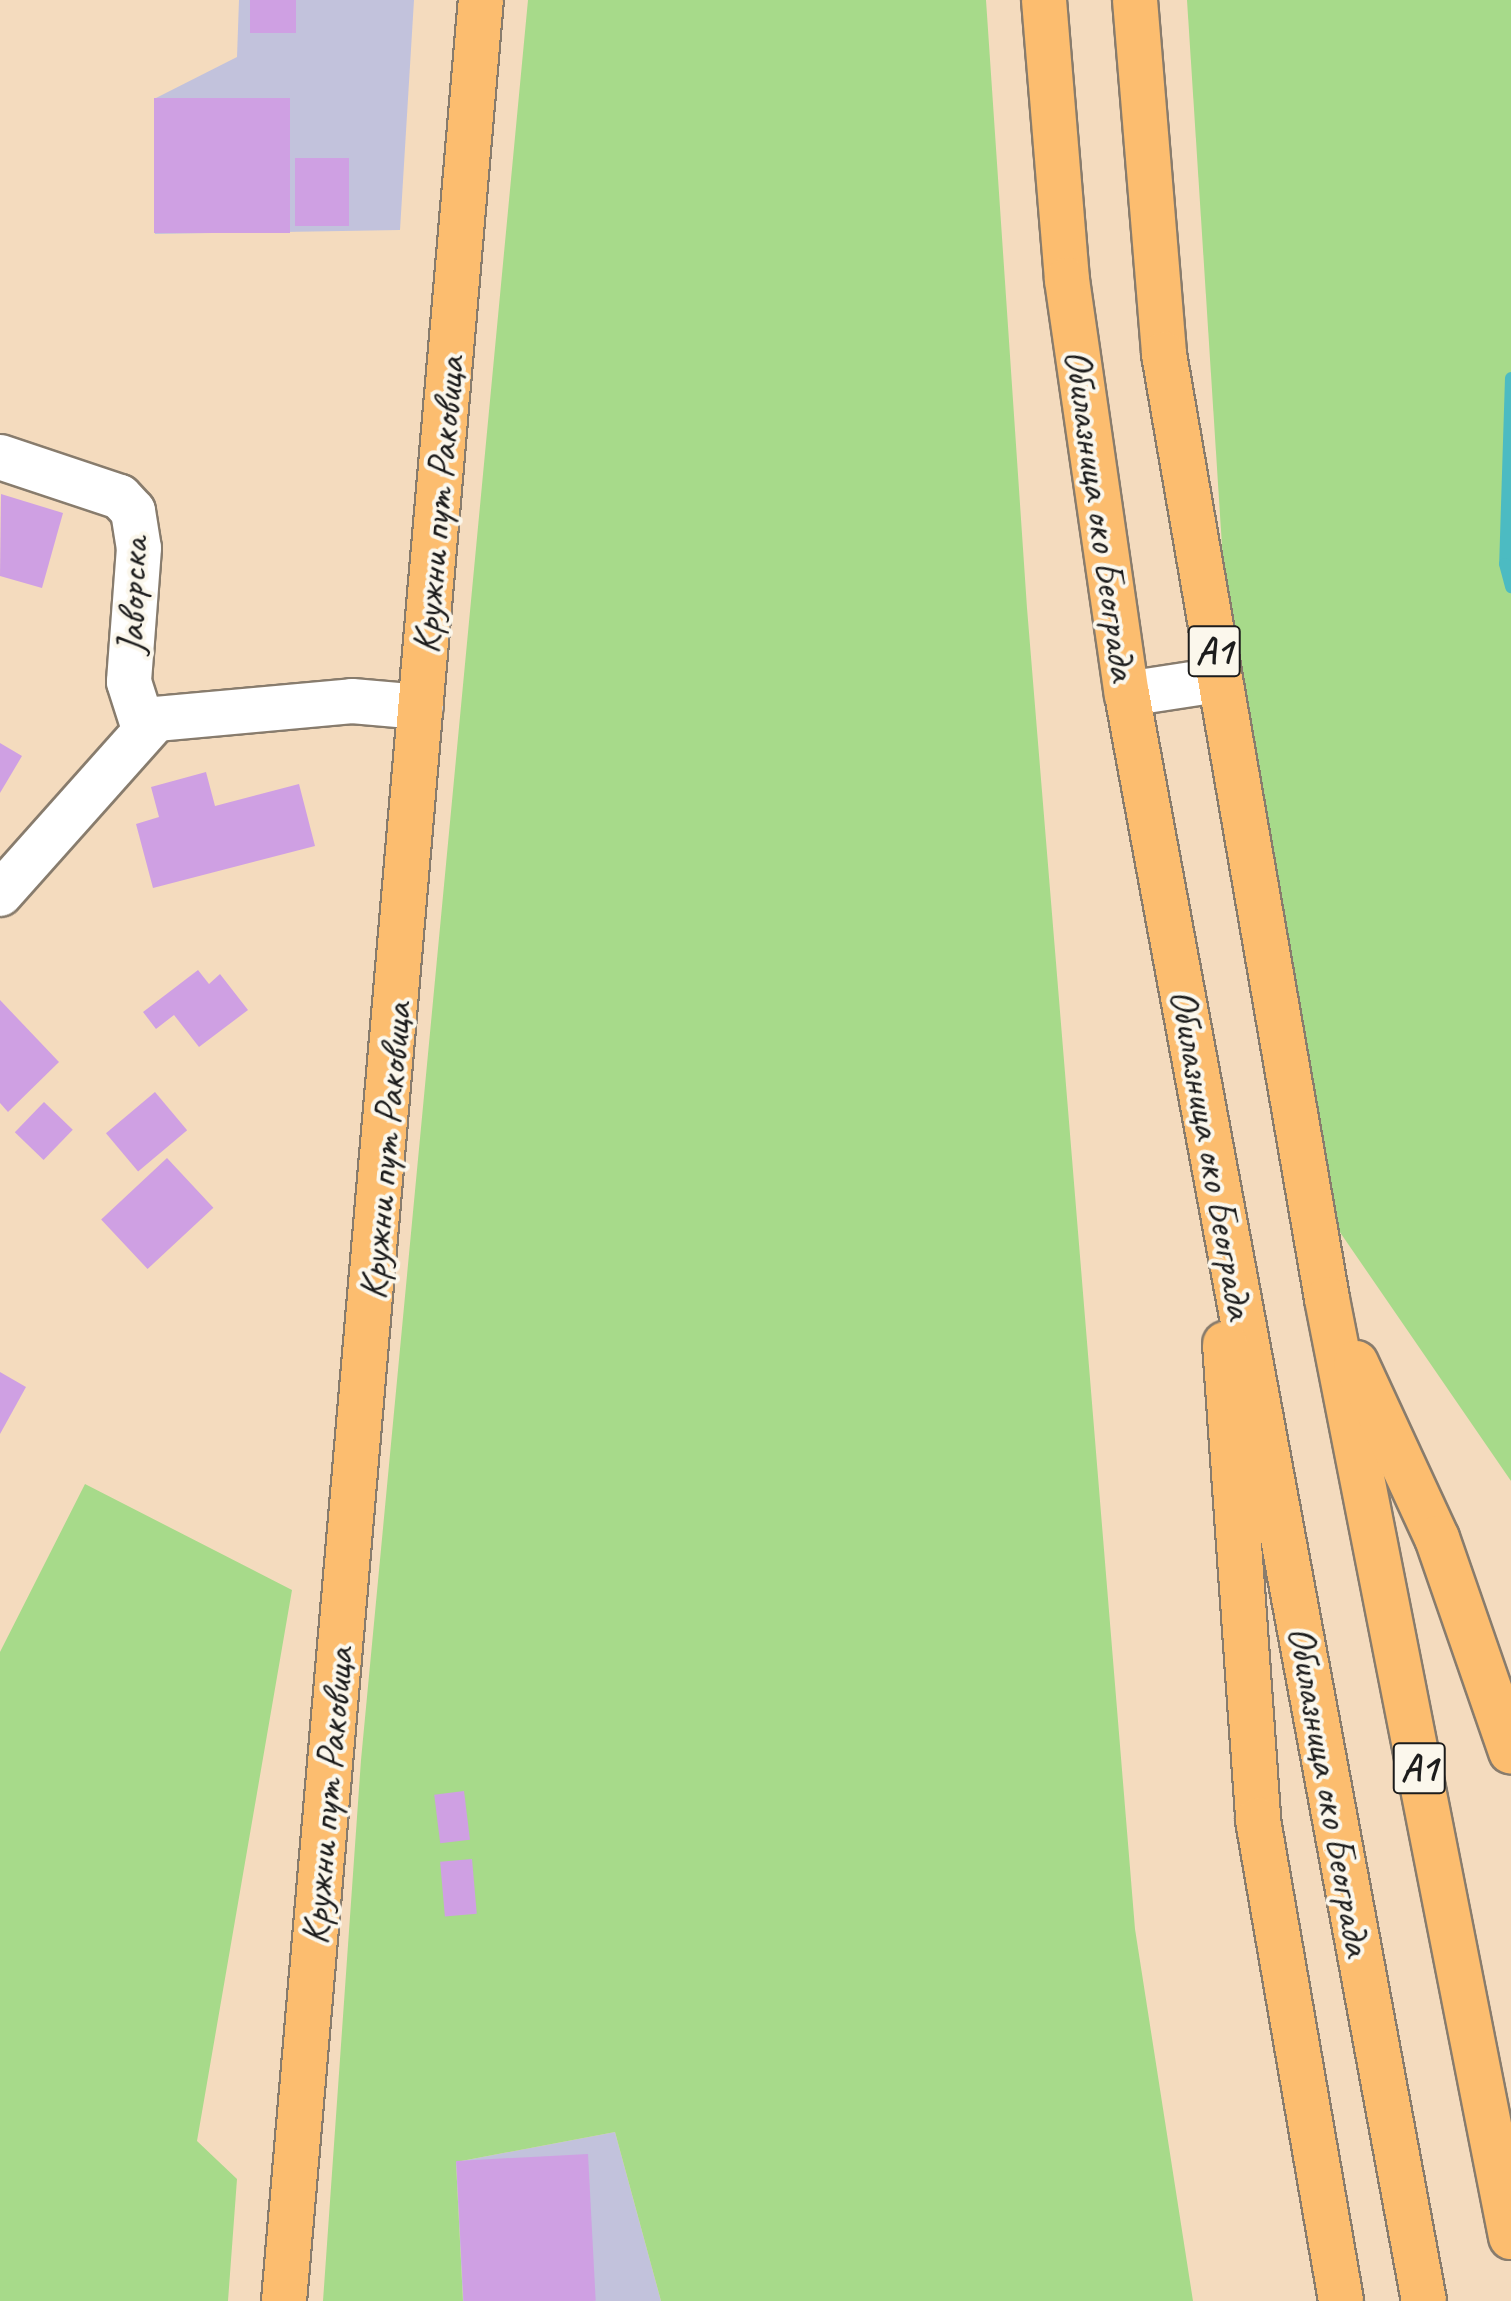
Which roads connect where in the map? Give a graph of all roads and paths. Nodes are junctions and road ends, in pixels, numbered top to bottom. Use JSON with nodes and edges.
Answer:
{"nodes":[{"id":1,"x":481,"y":0,"type":"edge"},
{"id":2,"x":1044,"y":0,"type":"edge"},
{"id":3,"x":1135,"y":0,"type":"edge"},
{"id":4,"x":0,"y":457,"type":"edge"},
{"id":5,"x":1219,"y":680,"type":"junction"},
{"id":6,"x":1127,"y":694,"type":"junction"},
{"id":7,"x":421,"y":707,"type":"junction"},
{"id":8,"x":144,"y":729,"type":"junction"},
{"id":9,"x":0,"y":894,"type":"edge"},
{"id":10,"x":1221,"y":1206,"type":"junction"},
{"id":11,"x":1327,"y":1299,"type":"junction"},
{"id":12,"x":1511,"y":1752,"type":"edge"},
{"id":13,"x":1511,"y":2237,"type":"edge"},
{"id":14,"x":284,"y":2301,"type":"edge"},
{"id":15,"x":1341,"y":2301,"type":"edge"},
{"id":16,"x":1424,"y":2301,"type":"edge"}],
"edges":[{"from":1,"to":7,"type":"main road","name":"Кружни пут Раковица"},
{"from":2,"to":6,"type":"main road","name":"Обилазница око Београда","number":"A1"},
{"from":3,"to":5,"type":"main road","number":"A1"},
{"from":4,"to":8,"type":"street","name":"Јаворска"},
{"from":5,"to":6,"type":"street"},
{"from":5,"to":11,"type":"main road","number":"A1"},
{"from":6,"to":10,"type":"main road","name":"Обилазница око Београда","number":"A1"},
{"from":7,"to":8,"type":"street"},
{"from":7,"to":14,"type":"main road","name":"Кружни пут Раковица"},
{"from":8,"to":9,"type":"street"},
{"from":10,"to":15,"type":"main road"},
{"from":10,"to":16,"type":"main road","name":"Обилазница око Београда","number":"A1"},
{"from":11,"to":12,"type":"main road"},
{"from":11,"to":13,"type":"main road","number":"A1"}]}
